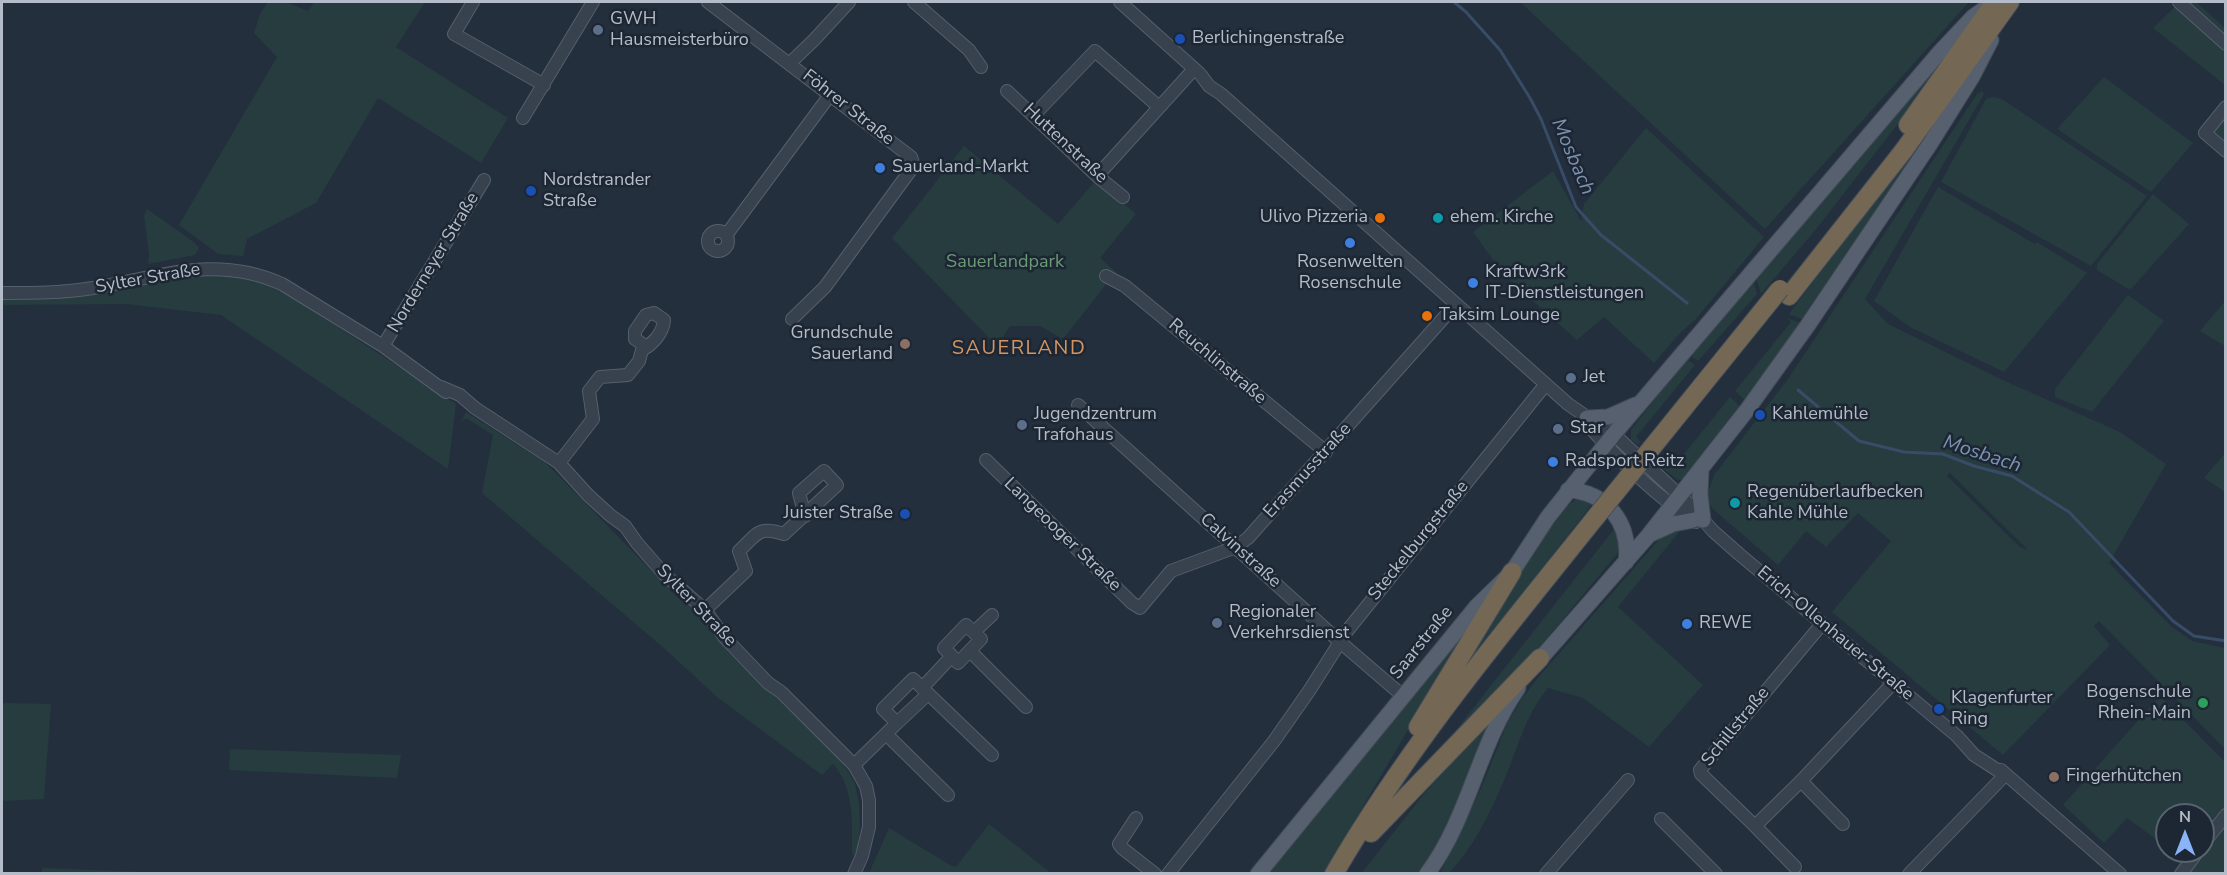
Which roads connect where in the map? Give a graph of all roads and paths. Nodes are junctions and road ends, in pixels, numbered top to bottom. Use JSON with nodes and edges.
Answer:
{"nodes":[{"id":1,"x":474,"y":2,"type":"edge"},
{"id":2,"x":708,"y":2,"type":"edge"},
{"id":3,"x":849,"y":2,"type":"edge"},
{"id":4,"x":914,"y":2,"type":"edge"},
{"id":5,"x":1120,"y":2,"type":"edge"},
{"id":6,"x":1995,"y":2,"type":"edge"},
{"id":7,"x":2010,"y":2,"type":"edge"},
{"id":8,"x":2179,"y":2,"type":"edge"},
{"id":9,"x":588,"y":3,"type":"edge"},
{"id":10,"x":2226,"y":44,"type":"edge"},
{"id":11,"x":790,"y":63,"type":"junction"},
{"id":12,"x":981,"y":67,"type":"dead end"},
{"id":13,"x":1197,"y":72,"type":"junction"},
{"id":14,"x":544,"y":85,"type":"junction"},
{"id":15,"x":1007,"y":91,"type":"dead end"},
{"id":16,"x":830,"y":95,"type":"junction"},
{"id":17,"x":1159,"y":107,"type":"junction"},
{"id":18,"x":2226,"y":107,"type":"edge"},
{"id":19,"x":1034,"y":115,"type":"junction"},
{"id":20,"x":523,"y":118,"type":"dead end"},
{"id":21,"x":2226,"y":152,"type":"edge"},
{"id":22,"x":1097,"y":176,"type":"junction"},
{"id":23,"x":484,"y":180,"type":"dead end"},
{"id":24,"x":1123,"y":196,"type":"dead end"},
{"id":25,"x":727,"y":234,"type":"dead end"},
{"id":26,"x":1106,"y":276,"type":"dead end"},
{"id":27,"x":1785,"y":292,"type":"junction"},
{"id":28,"x":2,"y":293,"type":"edge"},
{"id":29,"x":1456,"y":304,"type":"junction"},
{"id":30,"x":792,"y":319,"type":"dead end"},
{"id":31,"x":383,"y":346,"type":"junction"},
{"id":32,"x":647,"y":347,"type":"dead end"},
{"id":33,"x":1546,"y":384,"type":"junction"},
{"id":34,"x":1642,"y":400,"type":"junction"},
{"id":35,"x":1078,"y":405,"type":"dead end"},
{"id":36,"x":1582,"y":415,"type":"junction"},
{"id":37,"x":1609,"y":439,"type":"junction"},
{"id":38,"x":1326,"y":452,"type":"junction"},
{"id":39,"x":986,"y":460,"type":"dead end"},
{"id":40,"x":559,"y":464,"type":"junction"},
{"id":41,"x":1701,"y":470,"type":"junction"},
{"id":42,"x":1568,"y":490,"type":"junction"},
{"id":43,"x":1676,"y":501,"type":"junction"},
{"id":44,"x":804,"y":516,"type":"dead end"},
{"id":45,"x":1599,"y":522,"type":"junction"},
{"id":46,"x":1703,"y":524,"type":"junction"},
{"id":47,"x":1648,"y":536,"type":"junction"},
{"id":48,"x":1236,"y":547,"type":"junction"},
{"id":49,"x":1626,"y":562,"type":"junction"},
{"id":50,"x":1512,"y":572,"type":"junction"},
{"id":51,"x":1140,"y":608,"type":"joint"},
{"id":52,"x":705,"y":610,"type":"junction"},
{"id":53,"x":992,"y":615,"type":"dead end"},
{"id":54,"x":1822,"y":624,"type":"junction"},
{"id":55,"x":974,"y":633,"type":"junction"},
{"id":56,"x":1340,"y":642,"type":"junction"},
{"id":57,"x":969,"y":651,"type":"junction"},
{"id":58,"x":952,"y":656,"type":"junction"},
{"id":59,"x":1540,"y":658,"type":"junction"},
{"id":60,"x":1893,"y":683,"type":"junction"},
{"id":61,"x":925,"y":691,"type":"junction"},
{"id":62,"x":1403,"y":696,"type":"junction"},
{"id":63,"x":1026,"y":707,"type":"dead end"},
{"id":64,"x":897,"y":723,"type":"junction"},
{"id":65,"x":886,"y":734,"type":"junction"},
{"id":66,"x":992,"y":755,"type":"dead end"},
{"id":67,"x":857,"y":771,"type":"junction"},
{"id":68,"x":2005,"y":775,"type":"junction"},
{"id":69,"x":1628,"y":780,"type":"dead end"},
{"id":70,"x":1392,"y":781,"type":"junction"},
{"id":71,"x":1801,"y":781,"type":"junction"},
{"id":72,"x":948,"y":795,"type":"dead end"},
{"id":73,"x":2226,"y":815,"type":"edge"},
{"id":74,"x":1136,"y":818,"type":"dead end"},
{"id":75,"x":1661,"y":819,"type":"dead end"},
{"id":76,"x":1843,"y":824,"type":"dead end"},
{"id":77,"x":1755,"y":826,"type":"junction"},
{"id":78,"x":2215,"y":829,"type":"edge"},
{"id":79,"x":1371,"y":833,"type":"junction"},
{"id":80,"x":1795,"y":867,"type":"dead end"},
{"id":81,"x":1433,"y":872,"type":"edge"},
{"id":82,"x":1550,"y":872,"type":"edge"},
{"id":83,"x":854,"y":873,"type":"edge"},
{"id":84,"x":1155,"y":873,"type":"edge"},
{"id":85,"x":1168,"y":873,"type":"edge"},
{"id":86,"x":1258,"y":873,"type":"edge"},
{"id":87,"x":1334,"y":873,"type":"edge"},
{"id":88,"x":1347,"y":873,"type":"edge"},
{"id":89,"x":1716,"y":873,"type":"edge"},
{"id":90,"x":1909,"y":873,"type":"edge"},
{"id":91,"x":2120,"y":873,"type":"edge"}],
"edges":[{"from":1,"to":14,"type":"street"},
{"from":2,"to":11,"type":"street","name":"Föhrer Straße"},
{"from":3,"to":11,"type":"street"},
{"from":4,"to":12,"type":"street"},
{"from":5,"to":13,"type":"street","name":"Erich-Ollenhauer-Straße"},
{"from":6,"to":27,"type":"highway"},
{"from":6,"to":34,"type":"main road","name":"Saarstraße"},
{"from":7,"to":27,"type":"highway"},
{"from":7,"to":41,"type":"main road"},
{"from":8,"to":10,"type":"street"},
{"from":9,"to":14,"type":"street"},
{"from":11,"to":16,"type":"street","name":"Föhrer Straße"},
{"from":13,"to":17,"type":"street"},
{"from":13,"to":29,"type":"street","name":"Erich-Ollenhauer-Straße"},
{"from":14,"to":20,"type":"street"},
{"from":15,"to":19,"type":"street","name":"Huttenstraße"},
{"from":16,"to":25,"type":"street"},
{"from":16,"to":30,"type":"street","name":"Föhrer Straße"},
{"from":17,"to":19,"type":"street"},
{"from":17,"to":22,"type":"street"},
{"from":18,"to":21,"type":"street"},
{"from":19,"to":22,"type":"street","name":"Huttenstraße"},
{"from":22,"to":24,"type":"street","name":"Huttenstraße"},
{"from":23,"to":31,"type":"street","name":"Norderneyer Straße"},
{"from":26,"to":38,"type":"street","name":"Reuchlinstraße"},
{"from":27,"to":45,"type":"highway","bridge":true},
{"from":28,"to":31,"type":"street","name":"Sylter Straße"},
{"from":29,"to":33,"type":"street","name":"Erich-Ollenhauer-Straße"},
{"from":29,"to":38,"type":"street","name":"Erasmusstraße"},
{"from":31,"to":40,"type":"street","name":"Sylter Straße"},
{"from":32,"to":40,"type":"street"},
{"from":33,"to":36,"type":"street","name":"Erich-Ollenhauer-Straße"},
{"from":33,"to":56,"type":"street","name":"Steckelburgstraße"},
{"from":34,"to":36,"type":"main road"},
{"from":34,"to":37,"type":"main road","name":"Saarstraße"},
{"from":35,"to":48,"type":"street","name":"Calvinstraße"},
{"from":36,"to":37,"type":"street","name":"Erich-Ollenhauer-Straße"},
{"from":37,"to":42,"type":"main road","name":"Saarstraße"},
{"from":37,"to":43,"type":"street","name":"Erich-Ollenhauer-Straße"},
{"from":38,"to":48,"type":"street","name":"Erasmusstraße"},
{"from":39,"to":51,"type":"street","name":"Langeooger Straße"},
{"from":40,"to":52,"type":"street","name":"Sylter Straße"},
{"from":41,"to":43,"type":"main road"},
{"from":41,"to":46,"type":"main road"},
{"from":42,"to":49,"type":"main road"},
{"from":42,"to":50,"type":"main road","name":"Saarstraße"},
{"from":43,"to":46,"type":"street","name":"Erich-Ollenhauer-Straße"},
{"from":43,"to":47,"type":"main road"},
{"from":44,"to":52,"type":"street"},
{"from":45,"to":70,"type":"highway"},
{"from":45,"to":79,"type":"highway"},
{"from":46,"to":47,"type":"main road"},
{"from":46,"to":54,"type":"street","name":"Erich-Ollenhauer-Straße"},
{"from":47,"to":49,"type":"main road"},
{"from":48,"to":51,"type":"street","name":"Erasmusstraße"},
{"from":48,"to":56,"type":"street","name":"Calvinstraße"},
{"from":49,"to":59,"type":"main road"},
{"from":50,"to":62,"type":"main road","name":"Saarstraße"},
{"from":50,"to":70,"type":"highway"},
{"from":52,"to":67,"type":"street","name":"Sylter Straße"},
{"from":53,"to":55,"type":"street"},
{"from":54,"to":60,"type":"street","name":"Erich-Ollenhauer-Straße"},
{"from":54,"to":77,"type":"street","name":"Schillstraße"},
{"from":55,"to":57,"type":"street"},
{"from":55,"to":58,"type":"street"},
{"from":56,"to":62,"type":"street","name":"Calvinstraße"},
{"from":56,"to":85,"type":"street","name":"Steckelburgstraße"},
{"from":57,"to":58,"type":"street"},
{"from":57,"to":63,"type":"street"},
{"from":58,"to":61,"type":"street"},
{"from":59,"to":79,"type":"highway"},
{"from":59,"to":81,"type":"main road"},
{"from":60,"to":68,"type":"street","name":"Erich-Ollenhauer-Straße"},
{"from":60,"to":71,"type":"street"},
{"from":61,"to":64,"type":"street"},
{"from":61,"to":64,"type":"street"},
{"from":61,"to":66,"type":"street"},
{"from":62,"to":86,"type":"main road","name":"Saarstraße"},
{"from":64,"to":65,"type":"street"},
{"from":65,"to":67,"type":"street"},
{"from":65,"to":72,"type":"street"},
{"from":67,"to":83,"type":"street"},
{"from":68,"to":90,"type":"street"},
{"from":68,"to":91,"type":"street","name":"Erich-Ollenhauer-Straße"},
{"from":69,"to":82,"type":"street"},
{"from":70,"to":87,"type":"highway"},
{"from":71,"to":76,"type":"street"},
{"from":71,"to":77,"type":"street"},
{"from":73,"to":78,"type":"street"},
{"from":74,"to":84,"type":"street"},
{"from":75,"to":89,"type":"street"},
{"from":77,"to":80,"type":"street","name":"Schillstraße"},
{"from":79,"to":88,"type":"highway"}]}
